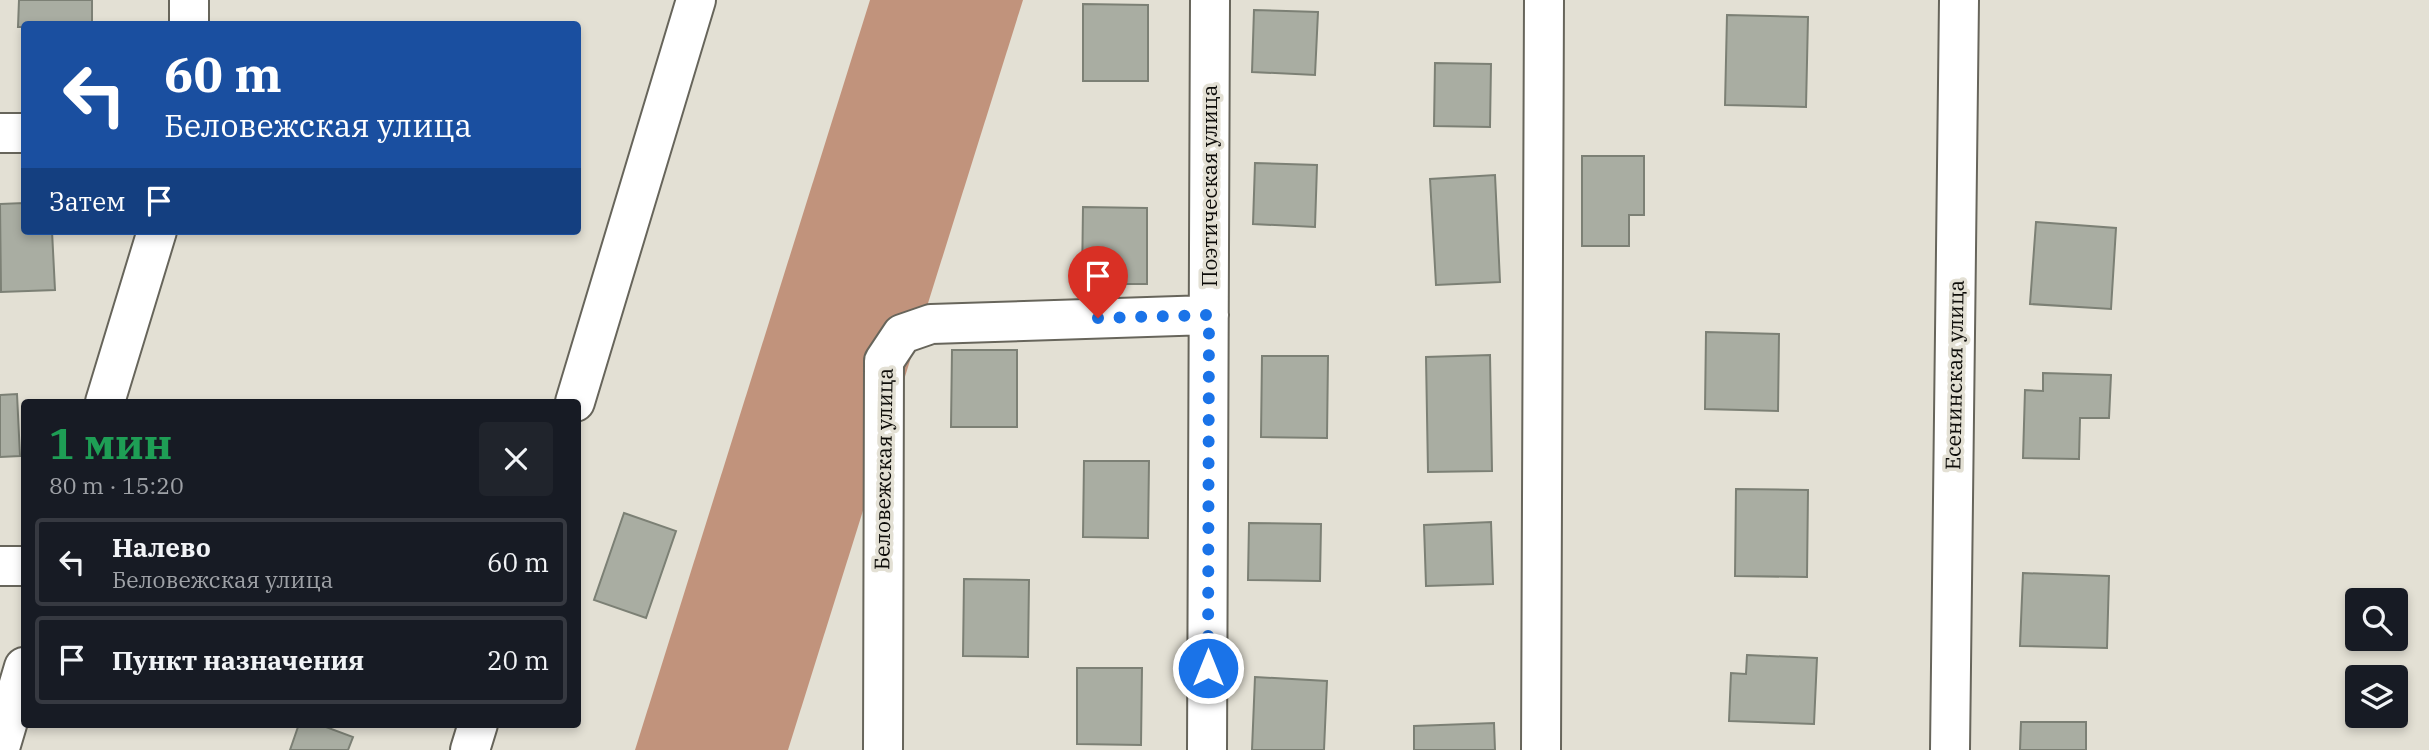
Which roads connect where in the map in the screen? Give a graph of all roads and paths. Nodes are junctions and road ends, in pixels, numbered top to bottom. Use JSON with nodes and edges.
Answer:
{"nodes":[{"id":1,"x":190,"y":0,"type":"edge"},
{"id":2,"x":696,"y":0,"type":"edge"},
{"id":3,"x":1210,"y":0,"type":"edge"},
{"id":4,"x":1544,"y":0,"type":"edge"},
{"id":5,"x":1959,"y":0,"type":"edge"},
{"id":6,"x":189,"y":21,"type":"edge"},
{"id":7,"x":0,"y":133,"type":"edge"},
{"id":8,"x":21,"y":133,"type":"edge"},
{"id":9,"x":156,"y":235,"type":"edge"},
{"id":10,"x":1209,"y":315,"type":"junction"},
{"id":11,"x":106,"y":399,"type":"edge"},
{"id":12,"x":576,"y":399,"type":"edge"},
{"id":13,"x":0,"y":566,"type":"edge"},
{"id":14,"x":21,"y":566,"type":"edge"},
{"id":15,"x":21,"y":677,"type":"edge"},
{"id":16,"x":477,"y":728,"type":"edge"},
{"id":17,"x":0,"y":748,"type":"edge"},
{"id":18,"x":470,"y":750,"type":"edge"},
{"id":19,"x":883,"y":750,"type":"edge"},
{"id":20,"x":1207,"y":750,"type":"edge"},
{"id":21,"x":1541,"y":750,"type":"edge"},
{"id":22,"x":1950,"y":750,"type":"edge"}],
"edges":[{"from":1,"to":6,"type":"street"},
{"from":2,"to":12,"type":"street"},
{"from":3,"to":10,"type":"street","name":"Поэтическая улица"},
{"from":4,"to":21,"type":"street"},
{"from":5,"to":22,"type":"street","name":"Есенинская улица"},
{"from":7,"to":8,"type":"street"},
{"from":9,"to":11,"type":"street"},
{"from":10,"to":19,"type":"street","name":"Беловежская улица"},
{"from":10,"to":20,"type":"street","name":"Поэтическая улица"},
{"from":13,"to":14,"type":"street"},
{"from":15,"to":17,"type":"street"},
{"from":16,"to":18,"type":"street"}]}
